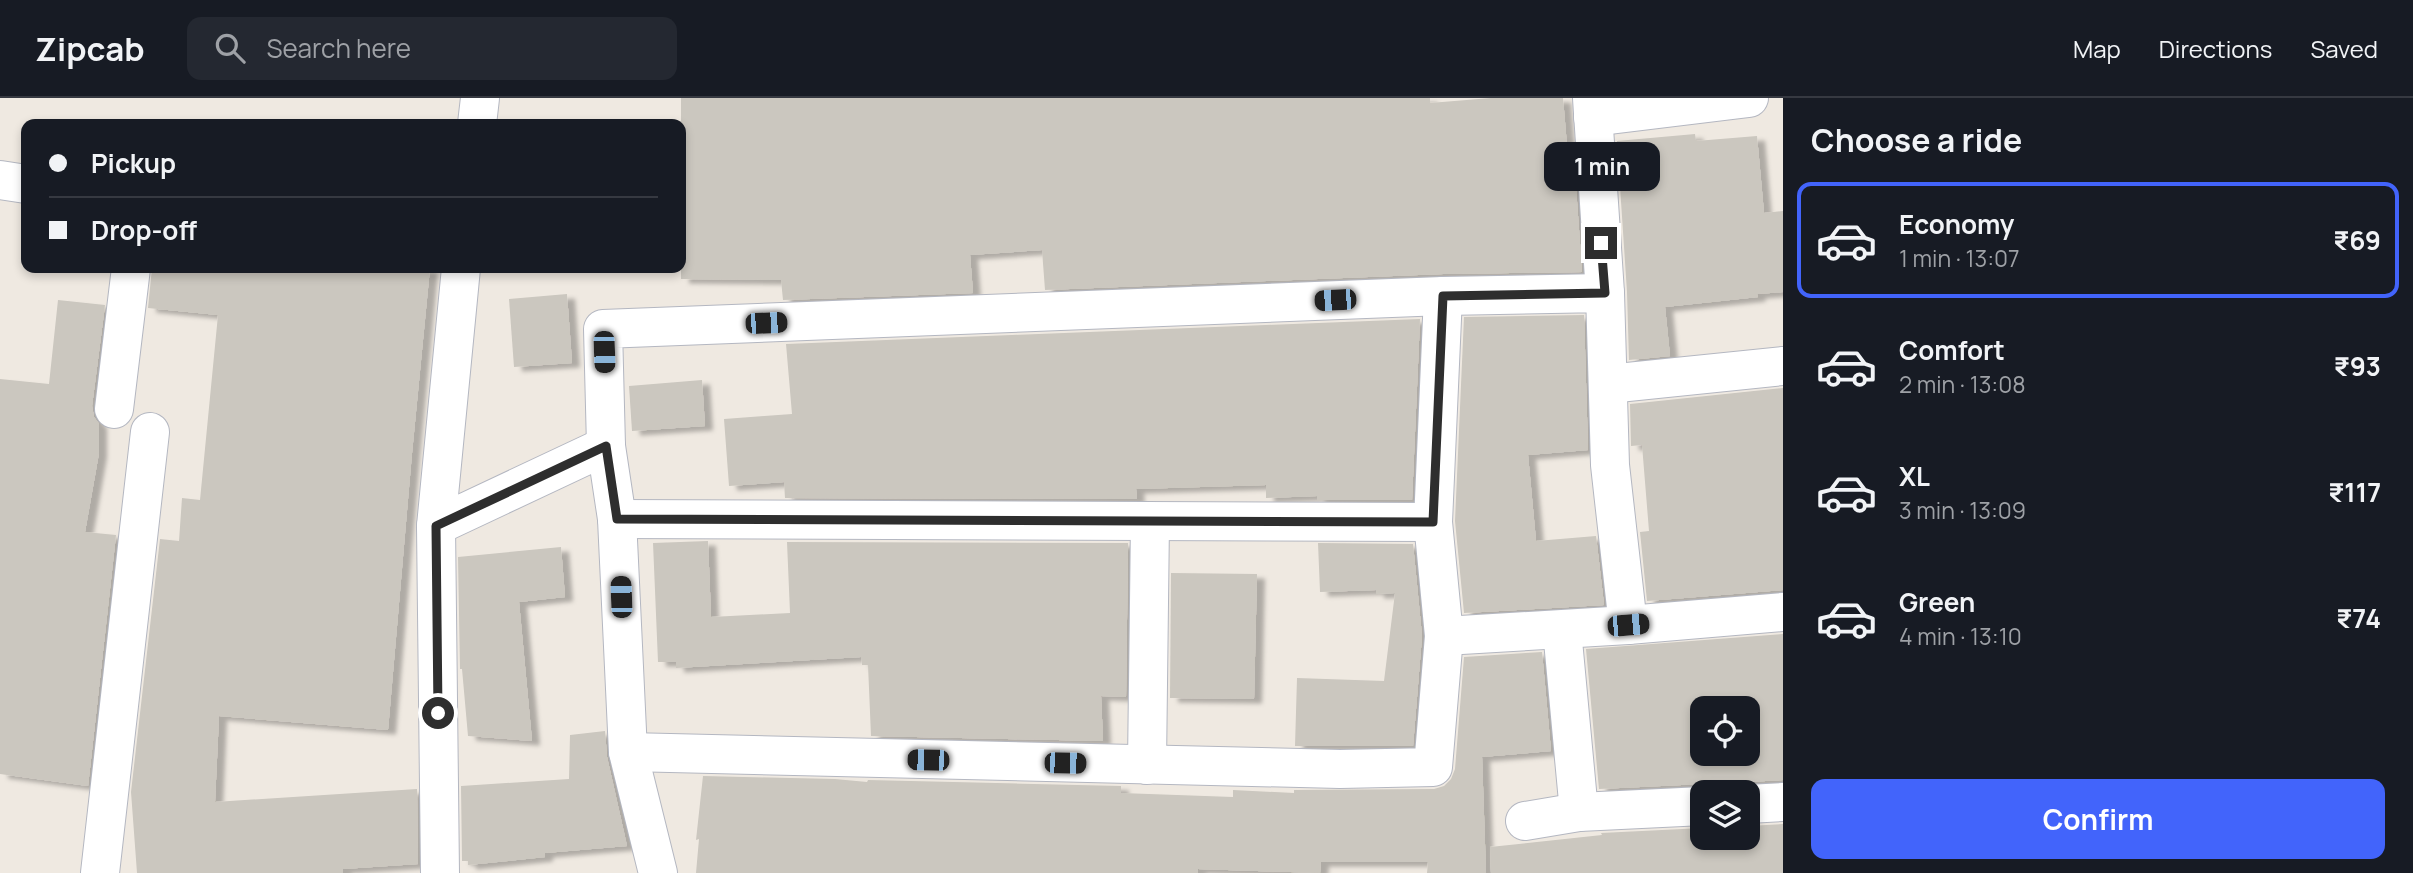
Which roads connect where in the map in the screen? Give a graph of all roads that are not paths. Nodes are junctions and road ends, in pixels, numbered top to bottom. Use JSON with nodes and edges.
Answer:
{"nodes":[{"id":1,"x":480,"y":98,"type":"edge"},
{"id":2,"x":1749,"y":98,"type":"edge"},
{"id":3,"x":1592,"y":108,"type":"edge"},
{"id":4,"x":478,"y":119,"type":"edge"},
{"id":5,"x":0,"y":180,"type":"edge"},
{"id":6,"x":21,"y":183,"type":"edge"},
{"id":7,"x":130,"y":273,"type":"edge"},
{"id":8,"x":461,"y":273,"type":"edge"},
{"id":9,"x":1605,"y":293,"type":"junction"},
{"id":10,"x":1443,"y":296,"type":"junction"},
{"id":11,"x":1783,"y":366,"type":"edge"},
{"id":12,"x":1608,"y":384,"type":"junction"},
{"id":13,"x":114,"y":410,"type":"dead end"},
{"id":14,"x":150,"y":432,"type":"dead end"},
{"id":15,"x":606,"y":446,"type":"junction"},
{"id":16,"x":617,"y":519,"type":"junction"},
{"id":17,"x":1150,"y":521,"type":"junction"},
{"id":18,"x":1433,"y":522,"type":"junction"},
{"id":19,"x":436,"y":526,"type":"junction"},
{"id":20,"x":1783,"y":612,"type":"edge"},
{"id":21,"x":1628,"y":625,"type":"junction"},
{"id":22,"x":1562,"y":630,"type":"junction"},
{"id":23,"x":1444,"y":636,"type":"junction"},
{"id":24,"x":628,"y":752,"type":"junction"},
{"id":25,"x":1147,"y":765,"type":"junction"},
{"id":26,"x":1783,"y":802,"type":"edge"},
{"id":27,"x":1760,"y":803,"type":"edge"},
{"id":28,"x":1690,"y":807,"type":"edge"},
{"id":29,"x":1579,"y":812,"type":"junction"},
{"id":30,"x":1525,"y":821,"type":"dead end"},
{"id":31,"x":100,"y":873,"type":"edge"},
{"id":32,"x":440,"y":873,"type":"edge"},
{"id":33,"x":658,"y":873,"type":"edge"}],
"edges":[{"from":1,"to":4,"type":"street"},
{"from":2,"to":3,"type":"street"},
{"from":3,"to":9,"type":"street"},
{"from":5,"to":6,"type":"street"},
{"from":7,"to":13,"type":"street"},
{"from":8,"to":19,"type":"street"},
{"from":9,"to":10,"type":"street"},
{"from":9,"to":12,"type":"street"},
{"from":10,"to":15,"type":"street"},
{"from":10,"to":18,"type":"street"},
{"from":11,"to":12,"type":"street"},
{"from":12,"to":21,"type":"street"},
{"from":14,"to":31,"type":"street"},
{"from":15,"to":16,"type":"street"},
{"from":15,"to":19,"type":"street"},
{"from":16,"to":17,"type":"street"},
{"from":16,"to":24,"type":"street"},
{"from":17,"to":18,"type":"street"},
{"from":17,"to":25,"type":"street"},
{"from":18,"to":23,"type":"street"},
{"from":19,"to":32,"type":"street"},
{"from":20,"to":21,"type":"street"},
{"from":21,"to":22,"type":"street"},
{"from":22,"to":23,"type":"street"},
{"from":22,"to":29,"type":"street"},
{"from":23,"to":25,"type":"street"},
{"from":24,"to":25,"type":"street"},
{"from":24,"to":33,"type":"street"},
{"from":26,"to":27,"type":"street"},
{"from":28,"to":29,"type":"street"},
{"from":29,"to":30,"type":"street"}]}
